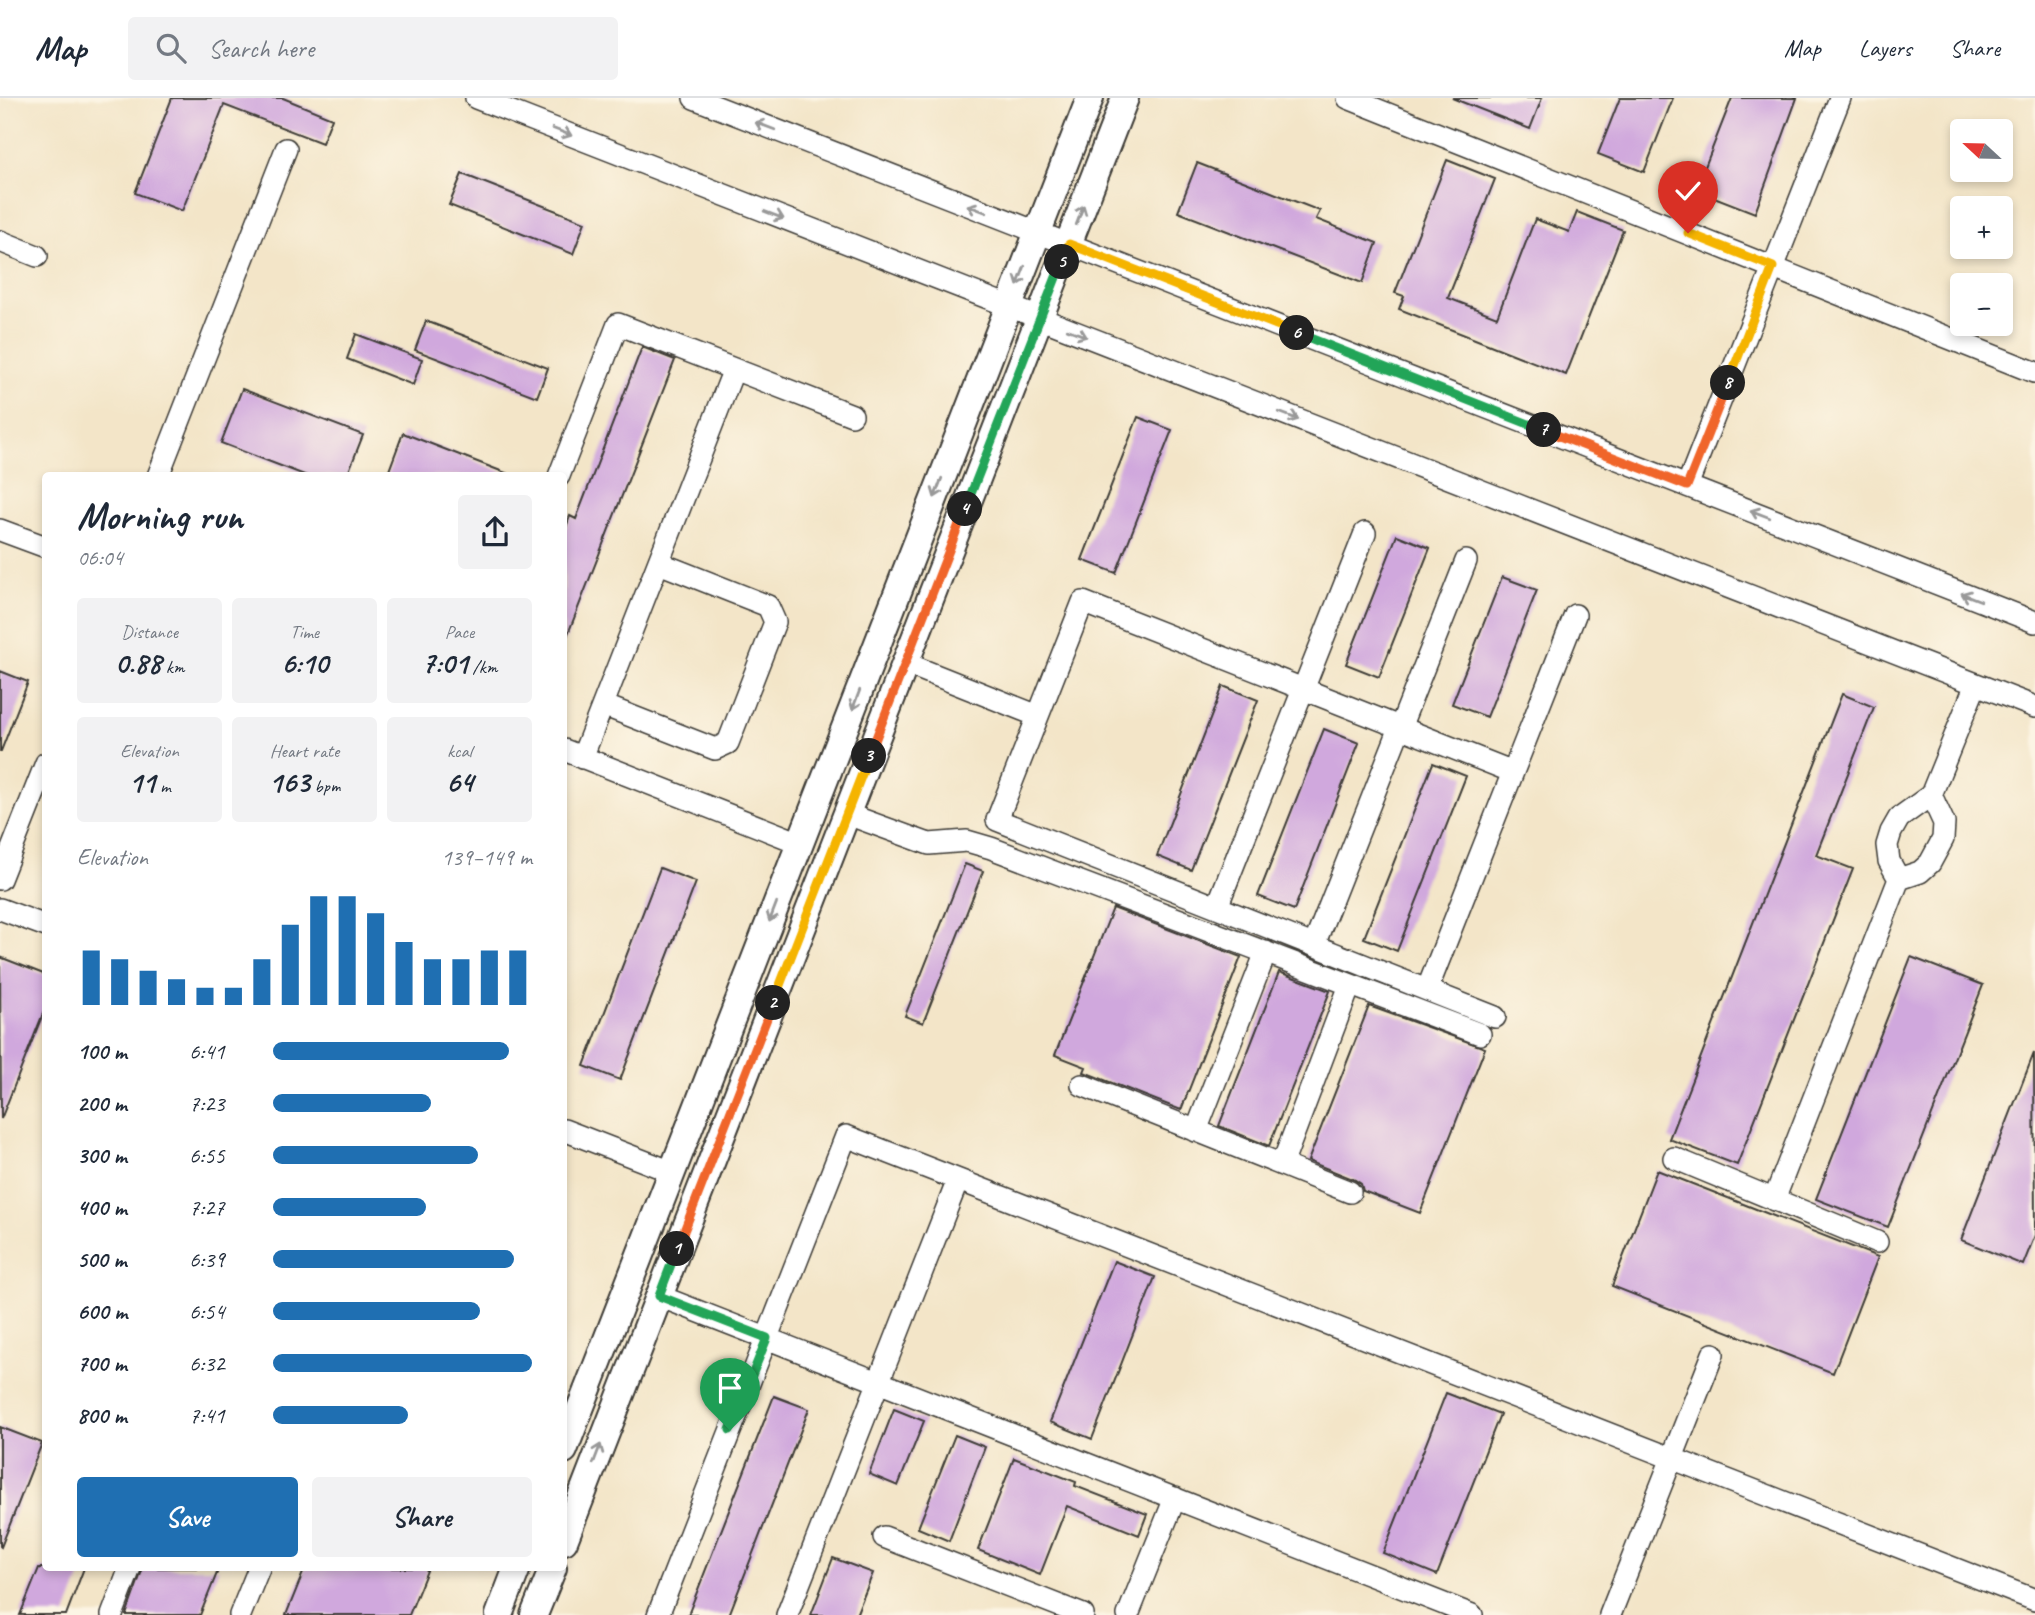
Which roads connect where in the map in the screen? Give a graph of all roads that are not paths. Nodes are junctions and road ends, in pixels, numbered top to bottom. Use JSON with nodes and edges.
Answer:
{"nodes":[{"id":1,"x":476,"y":98,"type":"edge"},
{"id":2,"x":694,"y":98,"type":"edge"},
{"id":3,"x":1090,"y":98,"type":"edge"},
{"id":4,"x":1125,"y":98,"type":"edge"},
{"id":5,"x":1348,"y":98,"type":"edge"},
{"id":6,"x":1840,"y":98,"type":"edge"},
{"id":7,"x":286,"y":149,"type":"dead end"},
{"id":8,"x":1038,"y":232,"type":"junction"},
{"id":9,"x":0,"y":241,"type":"edge"},
{"id":10,"x":1069,"y":244,"type":"junction"},
{"id":11,"x":37,"y":256,"type":"dead end"},
{"id":12,"x":1773,"y":267,"type":"junction"},
{"id":13,"x":1009,"y":306,"type":"junction"},
{"id":14,"x":1040,"y":318,"type":"junction"},
{"id":15,"x":734,"y":369,"type":"junction"},
{"id":16,"x":2034,"y":372,"type":"edge"},
{"id":17,"x":852,"y":415,"type":"dead end"},
{"id":18,"x":160,"y":472,"type":"edge"},
{"id":19,"x":561,"y":472,"type":"edge"},
{"id":20,"x":1687,"y":486,"type":"junction"},
{"id":21,"x":0,"y":530,"type":"edge"},
{"id":22,"x":1365,"y":533,"type":"dead end"},
{"id":23,"x":42,"y":546,"type":"edge"},
{"id":24,"x":1466,"y":561,"type":"dead end"},
{"id":25,"x":659,"y":563,"type":"junction"},
{"id":26,"x":1575,"y":615,"type":"dead end"},
{"id":27,"x":2035,"y":622,"type":"edge"},
{"id":28,"x":905,"y":663,"type":"junction"},
{"id":29,"x":1976,"y":684,"type":"junction"},
{"id":30,"x":1303,"y":689,"type":"junction"},
{"id":31,"x":603,"y":705,"type":"junction"},
{"id":32,"x":2035,"y":707,"type":"edge"},
{"id":33,"x":1038,"y":716,"type":"junction"},
{"id":34,"x":1401,"y":728,"type":"junction"},
{"id":35,"x":573,"y":754,"type":"edge"},
{"id":36,"x":1513,"y":772,"type":"junction"},
{"id":37,"x":42,"y":773,"type":"edge"},
{"id":38,"x":1931,"y":795,"type":"junction"},
{"id":39,"x":847,"y":814,"type":"junction"},
{"id":40,"x":800,"y":843,"type":"junction"},
{"id":41,"x":0,"y":879,"type":"edge"},
{"id":42,"x":1899,"y":879,"type":"junction"},
{"id":43,"x":1217,"y":907,"type":"junction"},
{"id":44,"x":0,"y":909,"type":"edge"},
{"id":45,"x":42,"y":925,"type":"edge"},
{"id":46,"x":1314,"y":945,"type":"junction"},
{"id":47,"x":1266,"y":952,"type":"junction"},
{"id":48,"x":1350,"y":985,"type":"junction"},
{"id":49,"x":1427,"y":990,"type":"junction"},
{"id":50,"x":1495,"y":1017,"type":"dead end"},
{"id":51,"x":1480,"y":1034,"type":"dead end"},
{"id":52,"x":1082,"y":1086,"type":"dead end"},
{"id":53,"x":1196,"y":1131,"type":"junction"},
{"id":54,"x":567,"y":1132,"type":"edge"},
{"id":55,"x":1674,"y":1158,"type":"dead end"},
{"id":56,"x":1282,"y":1165,"type":"junction"},
{"id":57,"x":672,"y":1172,"type":"junction"},
{"id":58,"x":958,"y":1180,"type":"junction"},
{"id":59,"x":1350,"y":1192,"type":"dead end"},
{"id":60,"x":1774,"y":1200,"type":"junction"},
{"id":61,"x":1877,"y":1242,"type":"dead end"},
{"id":62,"x":659,"y":1296,"type":"junction"},
{"id":63,"x":767,"y":1338,"type":"junction"},
{"id":64,"x":1713,"y":1354,"type":"dead end"},
{"id":65,"x":879,"y":1382,"type":"junction"},
{"id":66,"x":567,"y":1442,"type":"edge"},
{"id":67,"x":1672,"y":1459,"type":"junction"},
{"id":68,"x":1175,"y":1498,"type":"junction"},
{"id":69,"x":567,"y":1533,"type":"edge"},
{"id":70,"x":884,"y":1536,"type":"dead end"},
{"id":71,"x":129,"y":1571,"type":"edge"},
{"id":72,"x":258,"y":1571,"type":"edge"},
{"id":73,"x":516,"y":1571,"type":"edge"},
{"id":74,"x":552,"y":1571,"type":"edge"},
{"id":75,"x":2035,"y":1600,"type":"edge"},
{"id":76,"x":112,"y":1615,"type":"edge"},
{"id":77,"x":240,"y":1615,"type":"edge"},
{"id":78,"x":499,"y":1615,"type":"edge"},
{"id":79,"x":534,"y":1615,"type":"edge"},
{"id":80,"x":658,"y":1615,"type":"edge"},
{"id":81,"x":788,"y":1615,"type":"edge"},
{"id":82,"x":1083,"y":1615,"type":"edge"},
{"id":83,"x":1128,"y":1615,"type":"edge"},
{"id":84,"x":1472,"y":1615,"type":"edge"},
{"id":85,"x":1610,"y":1615,"type":"edge"}],
"edges":[{"from":1,"to":13,"type":"street","one_way":true},
{"from":8,"to":2,"type":"street","one_way":true},
{"from":3,"to":8,"type":"main road"},
{"from":10,"to":4,"type":"main road","one_way":true},
{"from":5,"to":12,"type":"street"},
{"from":6,"to":12,"type":"street"},
{"from":7,"to":18,"type":"street"},
{"from":8,"to":10,"type":"street"},
{"from":8,"to":13,"type":"main road","one_way":true},
{"from":9,"to":11,"type":"street"},
{"from":10,"to":14,"type":"main road"},
{"from":10,"to":20,"type":"street"},
{"from":12,"to":16,"type":"street"},
{"from":12,"to":20,"type":"street"},
{"from":13,"to":14,"type":"street"},
{"from":13,"to":40,"type":"main road","one_way":true},
{"from":14,"to":28,"type":"main road"},
{"from":14,"to":29,"type":"street","one_way":true},
{"from":15,"to":17,"type":"street"},
{"from":15,"to":19,"type":"street"},
{"from":15,"to":25,"type":"street"},
{"from":27,"to":20,"type":"street","one_way":true},
{"from":21,"to":23,"type":"street"},
{"from":22,"to":30,"type":"street"},
{"from":24,"to":34,"type":"street"},
{"from":25,"to":31,"type":"street"},
{"from":25,"to":31,"type":"street"},
{"from":26,"to":36,"type":"street"},
{"from":28,"to":33,"type":"street"},
{"from":28,"to":39,"type":"main road"},
{"from":29,"to":32,"type":"street"},
{"from":29,"to":38,"type":"street"},
{"from":30,"to":33,"type":"street"},
{"from":30,"to":34,"type":"street"},
{"from":30,"to":43,"type":"street"},
{"from":31,"to":35,"type":"street"},
{"from":33,"to":43,"type":"street"},
{"from":34,"to":36,"type":"street"},
{"from":34,"to":46,"type":"street"},
{"from":35,"to":40,"type":"street"},
{"from":36,"to":49,"type":"street"},
{"from":37,"to":41,"type":"street"},
{"from":38,"to":42,"type":"street"},
{"from":38,"to":42,"type":"street"},
{"from":39,"to":47,"type":"street"},
{"from":39,"to":62,"type":"main road"},
{"from":40,"to":57,"type":"main road","one_way":true},
{"from":42,"to":60,"type":"street"},
{"from":43,"to":46,"type":"street"},
{"from":44,"to":45,"type":"street"},
{"from":46,"to":49,"type":"street"},
{"from":47,"to":48,"type":"street"},
{"from":47,"to":53,"type":"street"},
{"from":48,"to":51,"type":"street"},
{"from":48,"to":56,"type":"street"},
{"from":49,"to":50,"type":"street"},
{"from":52,"to":53,"type":"street"},
{"from":53,"to":56,"type":"street"},
{"from":54,"to":57,"type":"street"},
{"from":55,"to":60,"type":"street"},
{"from":56,"to":59,"type":"street"},
{"from":57,"to":66,"type":"main road"},
{"from":58,"to":63,"type":"street"},
{"from":58,"to":65,"type":"street"},
{"from":58,"to":67,"type":"street"},
{"from":60,"to":61,"type":"street"},
{"from":62,"to":63,"type":"street"},
{"from":69,"to":62,"type":"main road","one_way":true},
{"from":63,"to":65,"type":"street"},
{"from":63,"to":80,"type":"street"},
{"from":64,"to":67,"type":"street"},
{"from":65,"to":68,"type":"street"},
{"from":65,"to":81,"type":"street"},
{"from":67,"to":75,"type":"street"},
{"from":67,"to":85,"type":"street"},
{"from":68,"to":83,"type":"street"},
{"from":68,"to":84,"type":"street"},
{"from":70,"to":82,"type":"street"},
{"from":71,"to":76,"type":"street"},
{"from":72,"to":77,"type":"street"},
{"from":73,"to":78,"type":"main road"},
{"from":74,"to":79,"type":"main road"}]}
